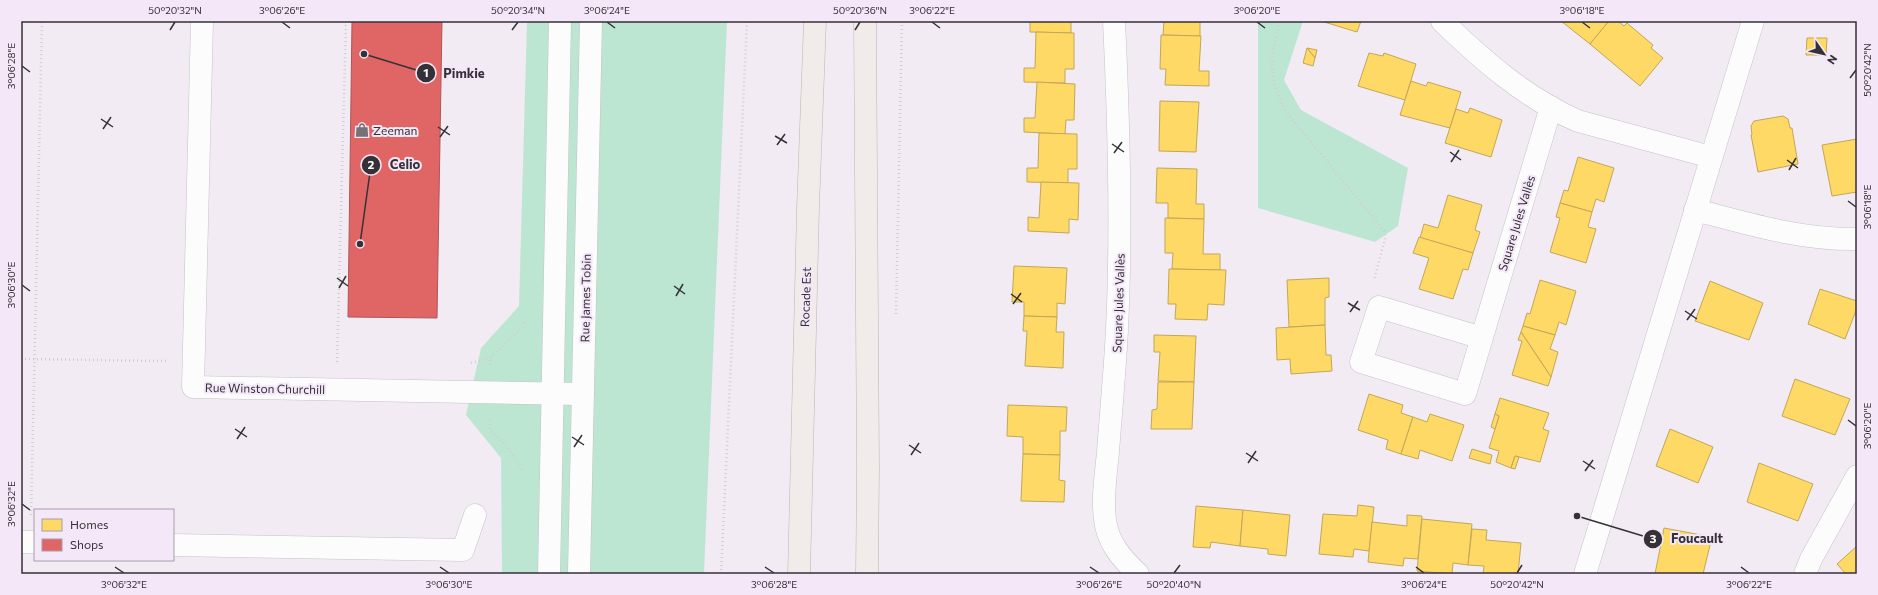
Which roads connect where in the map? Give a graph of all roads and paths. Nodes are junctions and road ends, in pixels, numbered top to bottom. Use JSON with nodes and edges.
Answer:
{"nodes":[{"id":1,"x":42,"y":21,"type":"edge"},
{"id":2,"x":202,"y":21,"type":"edge"},
{"id":3,"x":346,"y":21,"type":"edge"},
{"id":4,"x":560,"y":21,"type":"edge"},
{"id":5,"x":591,"y":21,"type":"edge"},
{"id":6,"x":747,"y":21,"type":"edge"},
{"id":7,"x":815,"y":21,"type":"edge"},
{"id":8,"x":865,"y":21,"type":"edge"},
{"id":9,"x":902,"y":21,"type":"edge"},
{"id":10,"x":1114,"y":21,"type":"edge"},
{"id":11,"x":1280,"y":21,"type":"edge"},
{"id":12,"x":1442,"y":21,"type":"edge"},
{"id":13,"x":1752,"y":21,"type":"edge"},
{"id":14,"x":1551,"y":107,"type":"junction"},
{"id":15,"x":1711,"y":157,"type":"junction"},
{"id":16,"x":1695,"y":210,"type":"junction"},
{"id":17,"x":1857,"y":239,"type":"edge"},
{"id":18,"x":1379,"y":307,"type":"junction"},
{"id":19,"x":528,"y":313,"type":"dead end"},
{"id":20,"x":896,"y":321,"type":"dead end"},
{"id":21,"x":1482,"y":338,"type":"junction"},
{"id":22,"x":339,"y":362,"type":"dead end"},
{"id":23,"x":491,"y":392,"type":"junction"},
{"id":24,"x":552,"y":394,"type":"junction"},
{"id":25,"x":583,"y":394,"type":"junction"},
{"id":26,"x":524,"y":474,"type":"dead end"},
{"id":27,"x":1857,"y":476,"type":"edge"},
{"id":28,"x":475,"y":515,"type":"dead end"},
{"id":29,"x":29,"y":542,"type":"edge"},
{"id":30,"x":174,"y":545,"type":"edge"},
{"id":31,"x":549,"y":574,"type":"edge"},
{"id":32,"x":579,"y":574,"type":"edge"},
{"id":33,"x":721,"y":574,"type":"edge"},
{"id":34,"x":799,"y":574,"type":"edge"},
{"id":35,"x":867,"y":574,"type":"edge"},
{"id":36,"x":1138,"y":574,"type":"edge"},
{"id":37,"x":1585,"y":574,"type":"edge"},
{"id":38,"x":1805,"y":574,"type":"edge"}],
"edges":[{"from":1,"to":29,"type":"path"},
{"from":2,"to":23,"type":"street","name":"Rue Winston Churchill"},
{"from":3,"to":22,"type":"path"},
{"from":4,"to":24,"type":"street"},
{"from":5,"to":25,"type":"street","name":"Rue James Tobin"},
{"from":6,"to":33,"type":"path"},
{"from":7,"to":34,"type":"main road","name":"Rocade Est"},
{"from":8,"to":35,"type":"main road"},
{"from":9,"to":20,"type":"path"},
{"from":10,"to":36,"type":"street","name":"Square Jules Vallès"},
{"from":11,"to":18,"type":"path"},
{"from":12,"to":14,"type":"street"},
{"from":13,"to":15,"type":"street"},
{"from":14,"to":15,"type":"street"},
{"from":14,"to":21,"type":"street","name":"Square Jules Vallès"},
{"from":15,"to":16,"type":"street"},
{"from":16,"to":17,"type":"street"},
{"from":16,"to":37,"type":"street"},
{"from":18,"to":21,"type":"street"},
{"from":18,"to":21,"type":"street","name":"Square Jules Vallès"},
{"from":19,"to":23,"type":"path"},
{"from":23,"to":24,"type":"street","name":"Rue Winston Churchill"},
{"from":23,"to":26,"type":"path"},
{"from":24,"to":25,"type":"street","name":"Rue Winston Churchill"},
{"from":24,"to":31,"type":"street"},
{"from":25,"to":32,"type":"street","name":"Rue James Tobin"},
{"from":27,"to":38,"type":"street"},
{"from":28,"to":30,"type":"street"}]}
